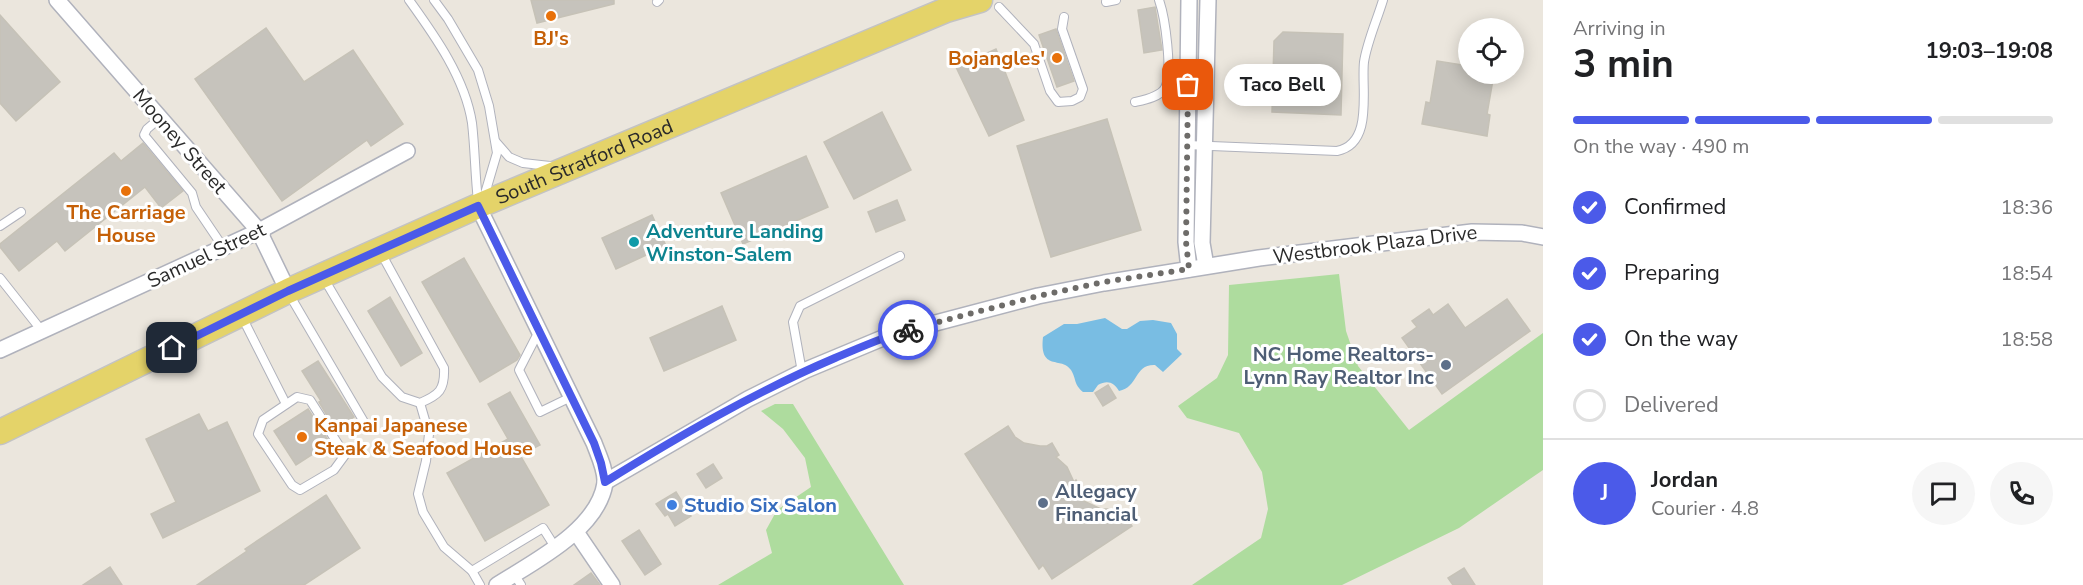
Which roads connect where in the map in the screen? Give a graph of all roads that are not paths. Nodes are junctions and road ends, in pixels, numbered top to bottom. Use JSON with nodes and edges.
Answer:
{"nodes":[{"id":1,"x":57,"y":0,"type":"edge"},
{"id":2,"x":411,"y":0,"type":"edge"},
{"id":3,"x":435,"y":0,"type":"edge"},
{"id":4,"x":441,"y":0,"type":"edge"},
{"id":5,"x":1116,"y":0,"type":"edge"},
{"id":6,"x":1159,"y":0,"type":"edge"},
{"id":7,"x":1189,"y":0,"type":"edge"},
{"id":8,"x":1208,"y":0,"type":"edge"},
{"id":9,"x":1383,"y":0,"type":"edge"},
{"id":10,"x":1106,"y":2,"type":"dead end"},
{"id":11,"x":989,"y":4,"type":"edge"},
{"id":12,"x":442,"y":10,"type":"junction"},
{"id":13,"x":1064,"y":17,"type":"dead end"},
{"id":14,"x":1135,"y":102,"type":"dead end"},
{"id":15,"x":160,"y":117,"type":"junction"},
{"id":16,"x":495,"y":141,"type":"junction"},
{"id":17,"x":1186,"y":146,"type":"junction"},
{"id":18,"x":1204,"y":146,"type":"junction"},
{"id":19,"x":407,"y":151,"type":"dead end"},
{"id":20,"x":576,"y":164,"type":"junction"},
{"id":21,"x":478,"y":206,"type":"junction"},
{"id":22,"x":21,"y":212,"type":"dead end"},
{"id":23,"x":0,"y":226,"type":"edge"},
{"id":24,"x":259,"y":231,"type":"junction"},
{"id":25,"x":1543,"y":237,"type":"edge"},
{"id":26,"x":223,"y":247,"type":"junction"},
{"id":27,"x":380,"y":250,"type":"junction"},
{"id":28,"x":900,"y":256,"type":"dead end"},
{"id":29,"x":1197,"y":267,"type":"junction"},
{"id":30,"x":322,"y":276,"type":"junction"},
{"id":31,"x":0,"y":278,"type":"edge"},
{"id":32,"x":288,"y":291,"type":"junction"},
{"id":33,"x":241,"y":314,"type":"junction"},
{"id":34,"x":42,"y":331,"type":"junction"},
{"id":35,"x":539,"y":332,"type":"junction"},
{"id":36,"x":0,"y":350,"type":"edge"},
{"id":37,"x":802,"y":372,"type":"junction"},
{"id":38,"x":571,"y":397,"type":"junction"},
{"id":39,"x":420,"y":403,"type":"junction"},
{"id":40,"x":286,"y":404,"type":"junction"},
{"id":41,"x":364,"y":422,"type":"dead end"},
{"id":42,"x":0,"y":432,"type":"edge"},
{"id":43,"x":605,"y":482,"type":"junction"},
{"id":44,"x":576,"y":532,"type":"junction"},
{"id":45,"x":555,"y":547,"type":"junction"},
{"id":46,"x":472,"y":571,"type":"junction"},
{"id":47,"x":518,"y":580,"type":"edge"},
{"id":48,"x":480,"y":585,"type":"edge"},
{"id":49,"x":497,"y":585,"type":"edge"},
{"id":50,"x":612,"y":585,"type":"edge"}],
"edges":[{"from":1,"to":15,"type":"street","name":"Mooney Street"},
{"from":2,"to":21,"type":"lane"},
{"from":3,"to":12,"type":"lane"},
{"from":4,"to":12,"type":"lane"},
{"from":5,"to":10,"type":"lane"},
{"from":6,"to":14,"type":"lane"},
{"from":7,"to":17,"type":"street"},
{"from":8,"to":18,"type":"street"},
{"from":9,"to":18,"type":"lane"},
{"from":11,"to":13,"type":"lane"},
{"from":11,"to":20,"type":"main road","name":"South Stratford Road"},
{"from":12,"to":16,"type":"lane"},
{"from":15,"to":24,"type":"street","name":"Mooney Street"},
{"from":15,"to":26,"type":"lane"},
{"from":16,"to":20,"type":"lane"},
{"from":16,"to":21,"type":"lane"},
{"from":17,"to":18,"type":"lane"},
{"from":17,"to":29,"type":"street"},
{"from":18,"to":29,"type":"street"},
{"from":19,"to":24,"type":"street","name":"Samuel Street"},
{"from":20,"to":21,"type":"main road","name":"South Stratford Road"},
{"from":21,"to":27,"type":"main road","name":"South Stratford Road"},
{"from":21,"to":35,"type":"street"},
{"from":22,"to":23,"type":"lane"},
{"from":24,"to":26,"type":"street","name":"Samuel Street"},
{"from":24,"to":32,"type":"street","name":"Mooney Street"},
{"from":25,"to":29,"type":"street","name":"Westbrook Plaza Drive"},
{"from":26,"to":34,"type":"street","name":"Samuel Street"},
{"from":27,"to":30,"type":"main road","name":"South Stratford Road"},
{"from":27,"to":39,"type":"lane"},
{"from":28,"to":37,"type":"lane"},
{"from":29,"to":37,"type":"street","name":"Westbrook Plaza Drive"},
{"from":30,"to":32,"type":"main road","name":"South Stratford Road"},
{"from":30,"to":39,"type":"lane"},
{"from":31,"to":34,"type":"lane"},
{"from":32,"to":33,"type":"main road","name":"South Stratford Road"},
{"from":32,"to":41,"type":"lane"},
{"from":33,"to":40,"type":"lane"},
{"from":33,"to":42,"type":"main road","name":"South Stratford Road"},
{"from":34,"to":36,"type":"street","name":"Samuel Street"},
{"from":35,"to":38,"type":"street"},
{"from":35,"to":38,"type":"lane"},
{"from":37,"to":43,"type":"street","name":"Westbrook Plaza Drive"},
{"from":38,"to":43,"type":"street"},
{"from":39,"to":46,"type":"lane"},
{"from":40,"to":40,"type":"lane"},
{"from":43,"to":44,"type":"street"},
{"from":44,"to":45,"type":"street"},
{"from":44,"to":50,"type":"street"},
{"from":45,"to":46,"type":"lane"},
{"from":45,"to":47,"type":"street"},
{"from":46,"to":48,"type":"lane"},
{"from":47,"to":49,"type":"street"}]}
